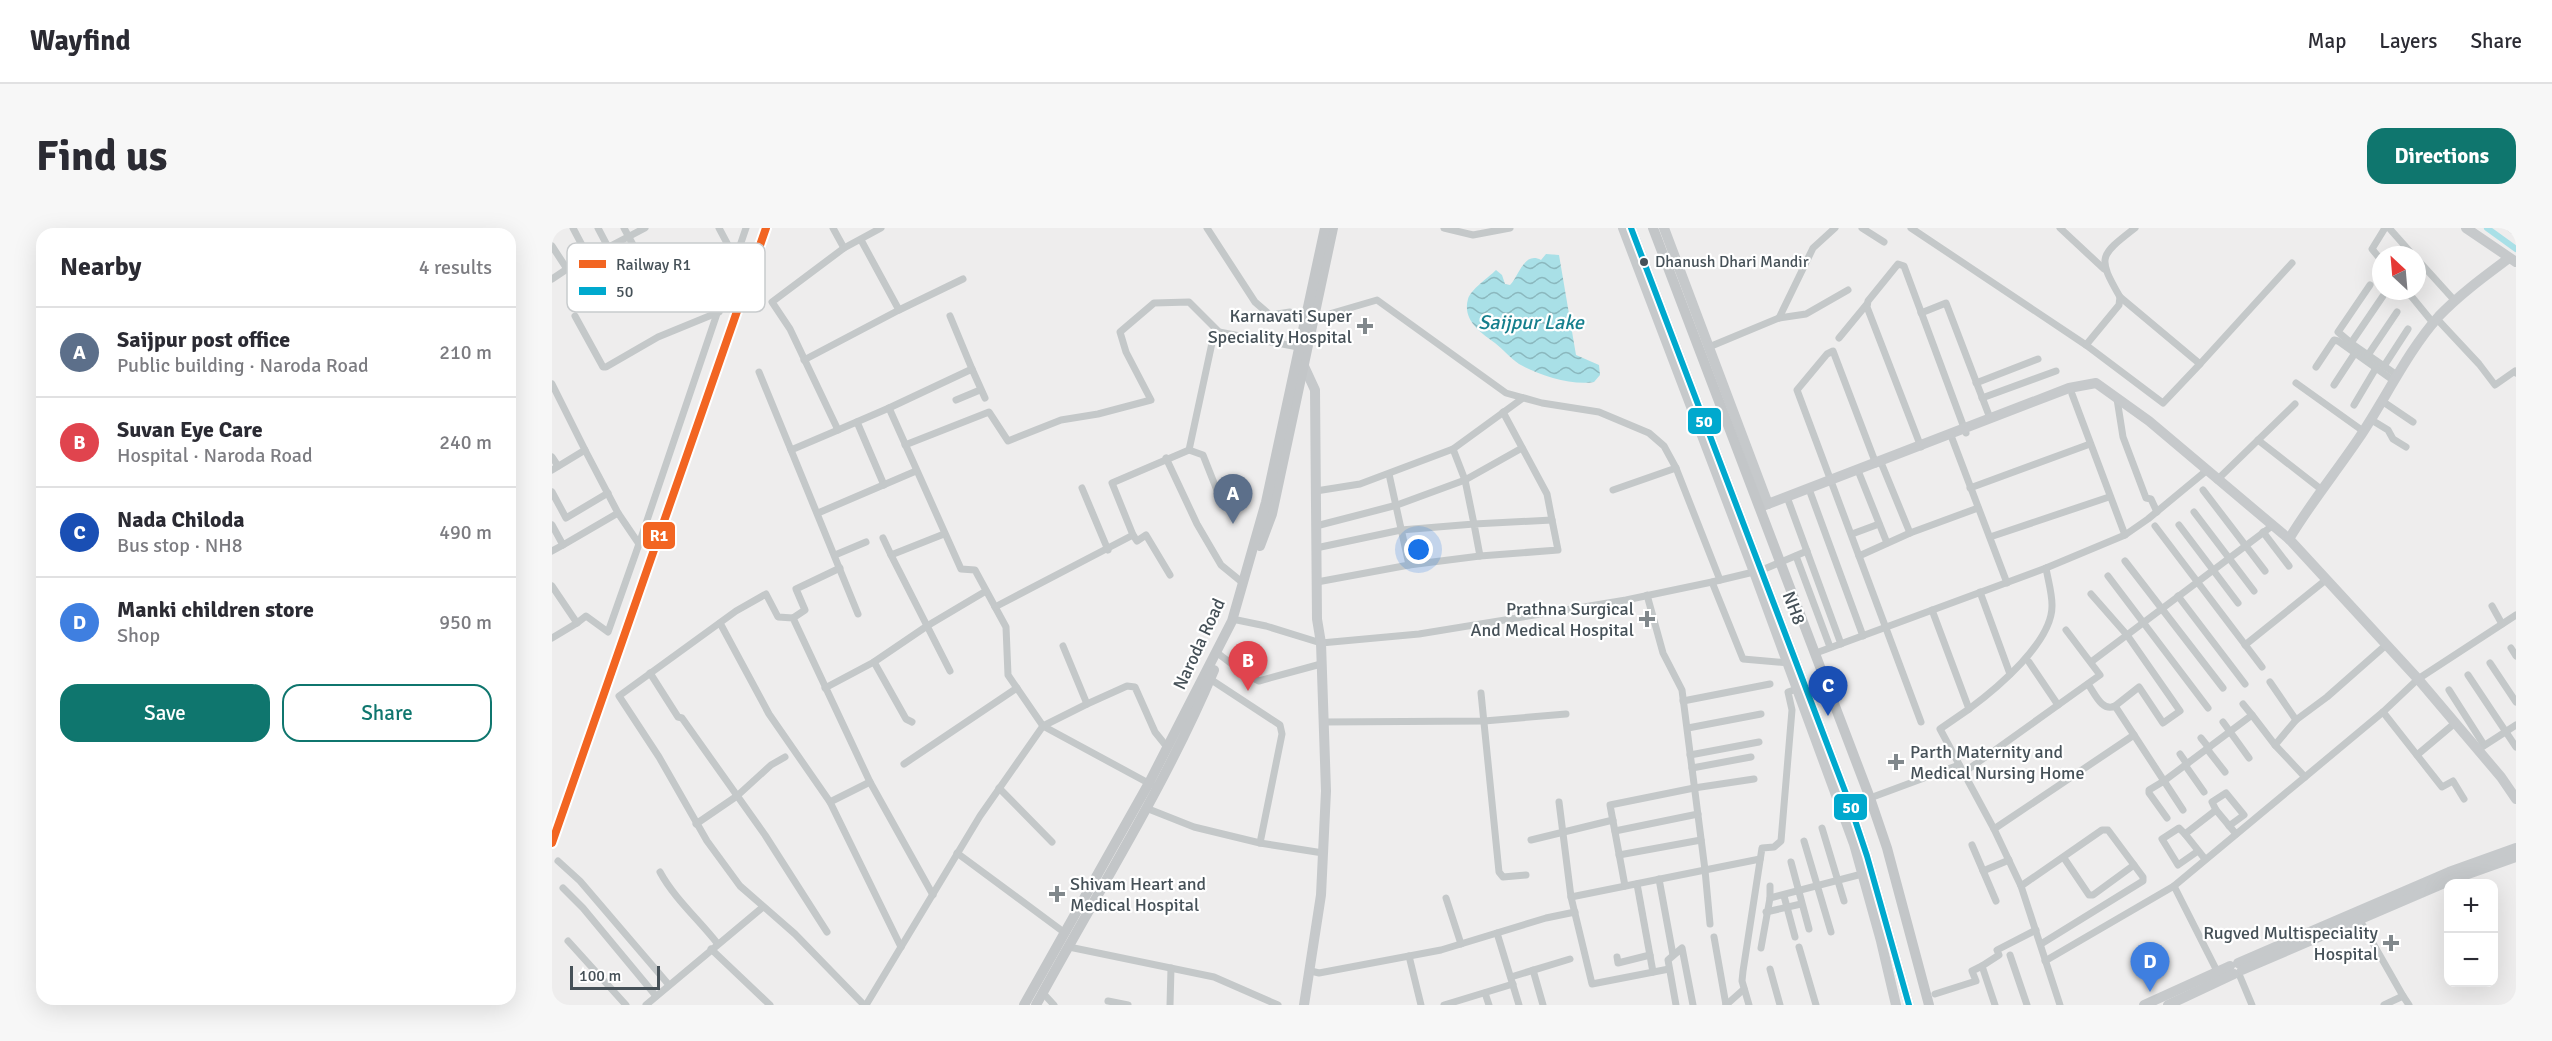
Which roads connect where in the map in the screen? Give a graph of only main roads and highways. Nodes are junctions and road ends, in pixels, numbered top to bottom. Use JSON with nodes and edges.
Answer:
{"nodes":[{"id":1,"x":1325,"y":228,"type":"edge"},
{"id":2,"x":1333,"y":228,"type":"edge"},
{"id":3,"x":1631,"y":228,"type":"edge"},
{"id":4,"x":1653,"y":228,"type":"edge"},
{"id":5,"x":1309,"y":318,"type":"junction"},
{"id":6,"x":1235,"y":619,"type":"junction"},
{"id":7,"x":1153,"y":786,"type":"junction"},
{"id":8,"x":1024,"y":1005,"type":"edge"},
{"id":9,"x":1036,"y":1005,"type":"edge"},
{"id":10,"x":1909,"y":1005,"type":"edge"},
{"id":11,"x":1929,"y":1005,"type":"edge"}],
"edges":[{"from":1,"to":5,"type":"main road","name":"Naroda Road"},
{"from":2,"to":5,"type":"main road","name":"Naroda Road"},
{"from":3,"to":10,"type":"main road","name":"NH8"},
{"from":4,"to":11,"type":"main road","name":"NH8"},
{"from":5,"to":6,"type":"main road","name":"Naroda Road"},
{"from":5,"to":6,"type":"main road","name":"Naroda Road"},
{"from":6,"to":7,"type":"main road","name":"Naroda Road"},
{"from":6,"to":7,"type":"main road","name":"Naroda Road"},
{"from":7,"to":8,"type":"main road","name":"Naroda Road"},
{"from":7,"to":9,"type":"main road","name":"Naroda Road"}]}
